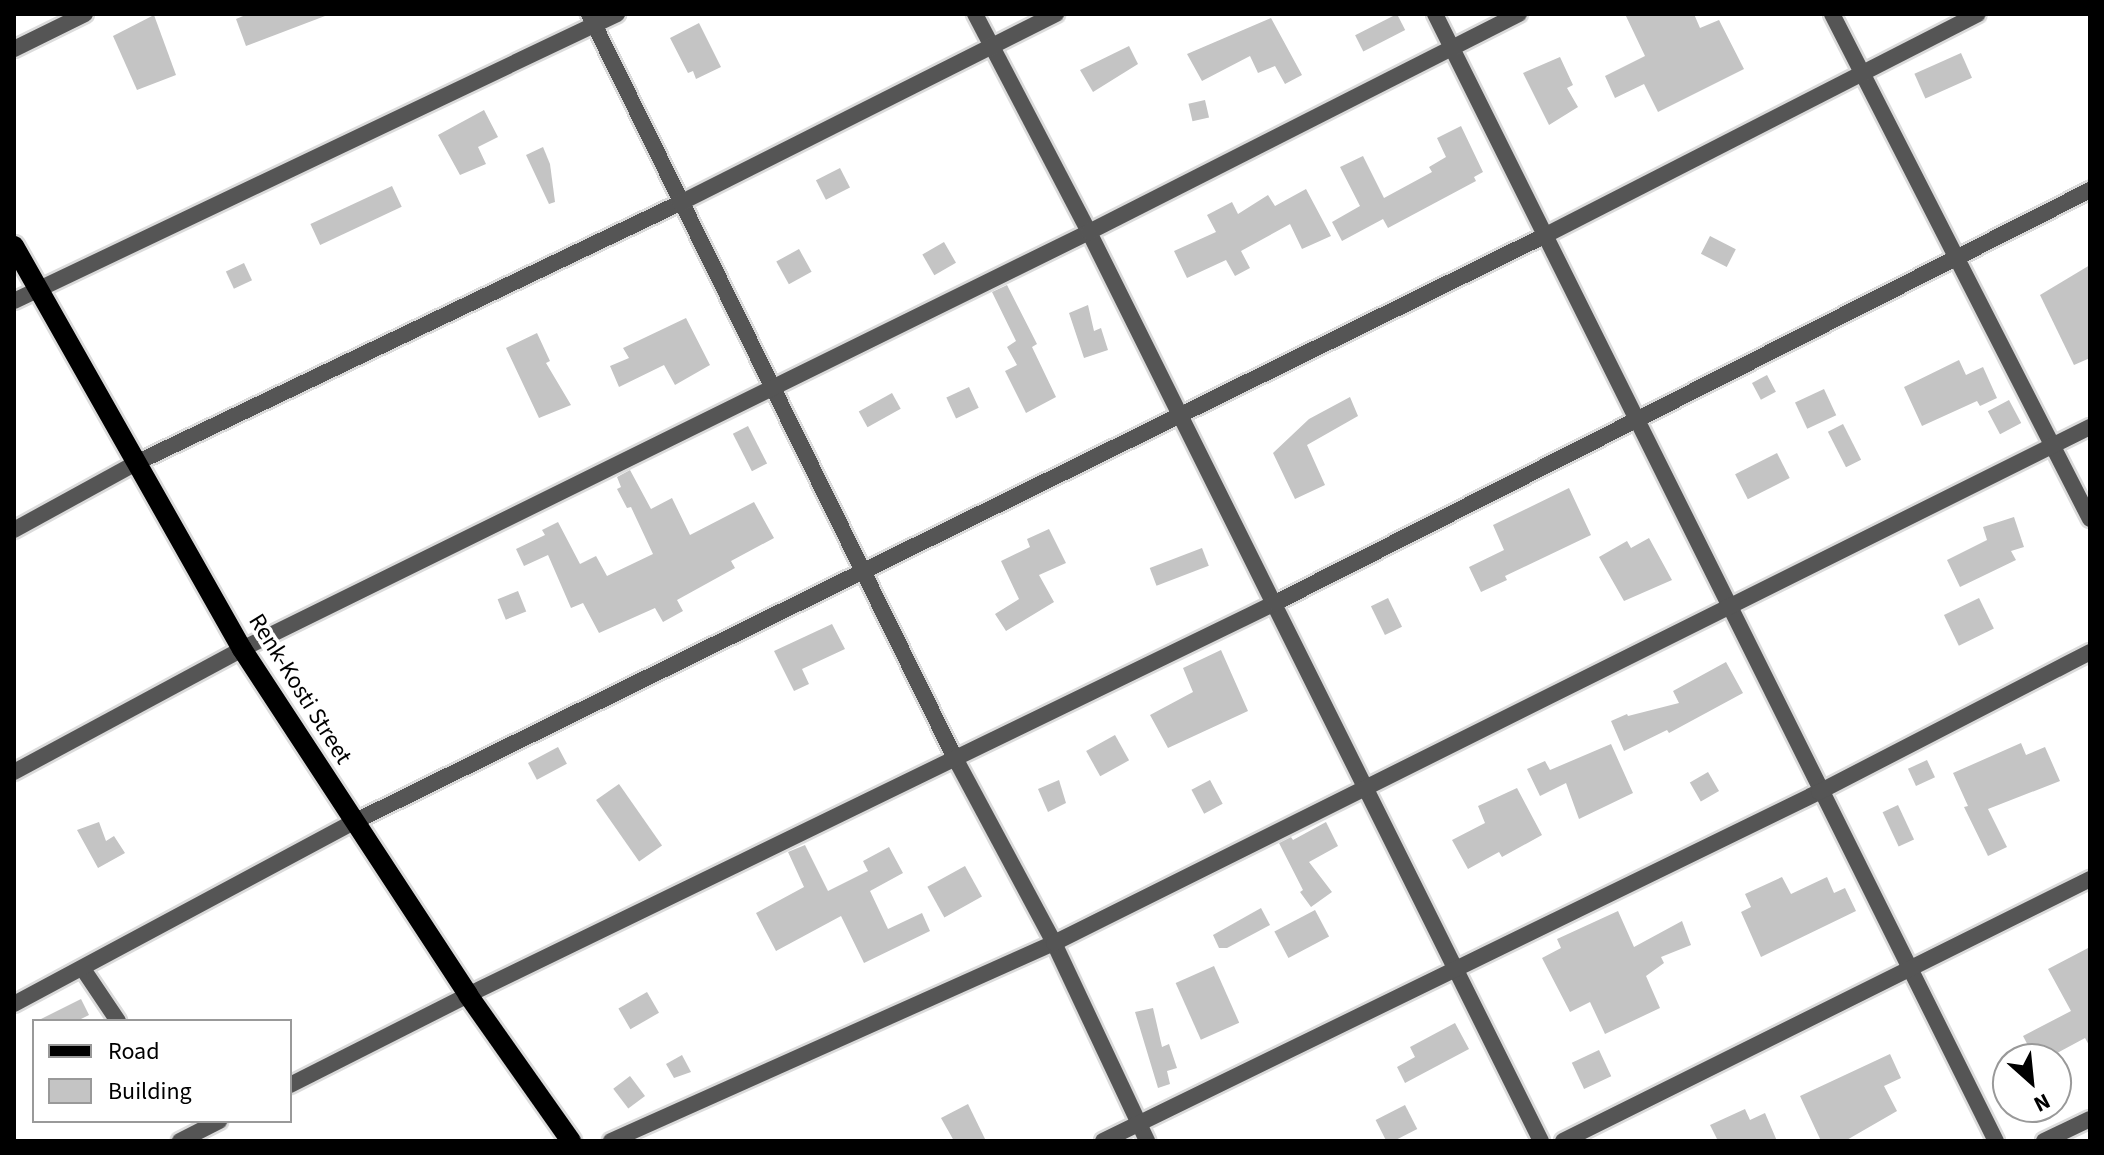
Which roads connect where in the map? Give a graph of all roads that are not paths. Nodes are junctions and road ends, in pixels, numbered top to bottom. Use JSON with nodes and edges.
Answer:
{"nodes":[{"id":1,"x":85,"y":14,"type":"edge"},
{"id":2,"x":617,"y":14,"type":"edge"},
{"id":3,"x":975,"y":14,"type":"edge"},
{"id":4,"x":1056,"y":14,"type":"edge"},
{"id":5,"x":1435,"y":14,"type":"edge"},
{"id":6,"x":1519,"y":14,"type":"edge"},
{"id":7,"x":1832,"y":14,"type":"edge"},
{"id":8,"x":1977,"y":14,"type":"edge"},
{"id":9,"x":592,"y":20,"type":"edge"},
{"id":10,"x":991,"y":46,"type":"junction"},
{"id":11,"x":14,"y":49,"type":"edge"},
{"id":12,"x":1452,"y":49,"type":"junction"},
{"id":13,"x":1862,"y":72,"type":"junction"},
{"id":14,"x":2090,"y":190,"type":"edge"},
{"id":15,"x":680,"y":203,"type":"junction"},
{"id":16,"x":1089,"y":232,"type":"junction"},
{"id":17,"x":1544,"y":236,"type":"junction"},
{"id":18,"x":14,"y":246,"type":"edge"},
{"id":19,"x":1959,"y":256,"type":"junction"},
{"id":20,"x":38,"y":288,"type":"junction"},
{"id":21,"x":14,"y":301,"type":"edge"},
{"id":22,"x":771,"y":388,"type":"junction"},
{"id":23,"x":1181,"y":416,"type":"junction"},
{"id":24,"x":1636,"y":419,"type":"junction"},
{"id":25,"x":2090,"y":427,"type":"edge"},
{"id":26,"x":2053,"y":445,"type":"junction"},
{"id":27,"x":136,"y":463,"type":"junction"},
{"id":28,"x":2090,"y":519,"type":"edge"},
{"id":29,"x":14,"y":530,"type":"edge"},
{"id":30,"x":864,"y":573,"type":"junction"},
{"id":31,"x":1275,"y":603,"type":"junction"},
{"id":32,"x":1727,"y":605,"type":"junction"},
{"id":33,"x":242,"y":649,"type":"junction"},
{"id":34,"x":2090,"y":652,"type":"edge"},
{"id":35,"x":955,"y":758,"type":"junction"},
{"id":36,"x":14,"y":772,"type":"edge"},
{"id":37,"x":1368,"y":789,"type":"junction"},
{"id":38,"x":1819,"y":792,"type":"junction"},
{"id":39,"x":354,"y":822,"type":"junction"},
{"id":40,"x":2090,"y":879,"type":"edge"},
{"id":41,"x":1054,"y":943,"type":"junction"},
{"id":42,"x":1455,"y":967,"type":"junction"},
{"id":43,"x":83,"y":969,"type":"junction"},
{"id":44,"x":1909,"y":970,"type":"junction"},
{"id":45,"x":468,"y":995,"type":"junction"},
{"id":46,"x":14,"y":1004,"type":"edge"},
{"id":47,"x":117,"y":1019,"type":"edge"},
{"id":48,"x":292,"y":1084,"type":"edge"},
{"id":49,"x":2090,"y":1119,"type":"edge"},
{"id":50,"x":215,"y":1123,"type":"edge"},
{"id":51,"x":1139,"y":1124,"type":"junction"},
{"id":52,"x":190,"y":1134,"type":"edge"},
{"id":53,"x":571,"y":1141,"type":"edge"},
{"id":54,"x":611,"y":1141,"type":"edge"},
{"id":55,"x":1103,"y":1141,"type":"edge"},
{"id":56,"x":1147,"y":1141,"type":"edge"},
{"id":57,"x":1541,"y":1141,"type":"edge"},
{"id":58,"x":1563,"y":1141,"type":"edge"},
{"id":59,"x":1996,"y":1141,"type":"edge"},
{"id":60,"x":2044,"y":1141,"type":"edge"}],
"edges":[{"from":1,"to":11,"type":"street"},
{"from":2,"to":9,"type":"street"},
{"from":3,"to":10,"type":"street"},
{"from":4,"to":10,"type":"street"},
{"from":5,"to":12,"type":"street"},
{"from":6,"to":12,"type":"street"},
{"from":7,"to":13,"type":"street"},
{"from":8,"to":13,"type":"street"},
{"from":9,"to":15,"type":"street"},
{"from":9,"to":20,"type":"street"},
{"from":10,"to":15,"type":"street"},
{"from":10,"to":16,"type":"street"},
{"from":12,"to":16,"type":"street"},
{"from":12,"to":17,"type":"street"},
{"from":13,"to":17,"type":"street"},
{"from":13,"to":19,"type":"street"},
{"from":14,"to":19,"type":"street"},
{"from":15,"to":22,"type":"street"},
{"from":15,"to":27,"type":"street"},
{"from":16,"to":22,"type":"street"},
{"from":16,"to":23,"type":"street"},
{"from":17,"to":23,"type":"street"},
{"from":17,"to":24,"type":"street"},
{"from":18,"to":20,"type":"main road","name":"Renk-Kosti Street"},
{"from":19,"to":24,"type":"street"},
{"from":19,"to":26,"type":"street"},
{"from":20,"to":21,"type":"street"},
{"from":20,"to":27,"type":"main road","name":"Renk-Kosti Street"},
{"from":22,"to":30,"type":"street"},
{"from":22,"to":33,"type":"street"},
{"from":23,"to":30,"type":"street"},
{"from":23,"to":31,"type":"street"},
{"from":24,"to":31,"type":"street"},
{"from":24,"to":32,"type":"street"},
{"from":25,"to":26,"type":"street"},
{"from":26,"to":28,"type":"street"},
{"from":26,"to":32,"type":"street"},
{"from":27,"to":29,"type":"street"},
{"from":27,"to":33,"type":"main road","name":"Renk-Kosti Street"},
{"from":30,"to":35,"type":"street"},
{"from":30,"to":39,"type":"street"},
{"from":31,"to":35,"type":"street"},
{"from":31,"to":37,"type":"street"},
{"from":32,"to":37,"type":"street"},
{"from":32,"to":38,"type":"street"},
{"from":33,"to":36,"type":"street"},
{"from":33,"to":39,"type":"main road","name":"Renk-Kosti Street"},
{"from":34,"to":38,"type":"street"},
{"from":35,"to":41,"type":"street"},
{"from":35,"to":45,"type":"street"},
{"from":37,"to":41,"type":"street"},
{"from":37,"to":42,"type":"street"},
{"from":38,"to":42,"type":"street"},
{"from":38,"to":44,"type":"street"},
{"from":39,"to":43,"type":"street"},
{"from":39,"to":45,"type":"main road","name":"Renk-Kosti Street"},
{"from":40,"to":44,"type":"street"},
{"from":41,"to":51,"type":"street"},
{"from":41,"to":54,"type":"street"},
{"from":42,"to":51,"type":"street"},
{"from":42,"to":57,"type":"street"},
{"from":43,"to":46,"type":"street"},
{"from":43,"to":47,"type":"street"},
{"from":44,"to":58,"type":"street"},
{"from":44,"to":59,"type":"street"},
{"from":45,"to":48,"type":"street"},
{"from":45,"to":53,"type":"main road","name":"Renk-Kosti Street"},
{"from":49,"to":60,"type":"street"},
{"from":50,"to":52,"type":"street"},
{"from":51,"to":55,"type":"street"},
{"from":51,"to":56,"type":"street"}]}
